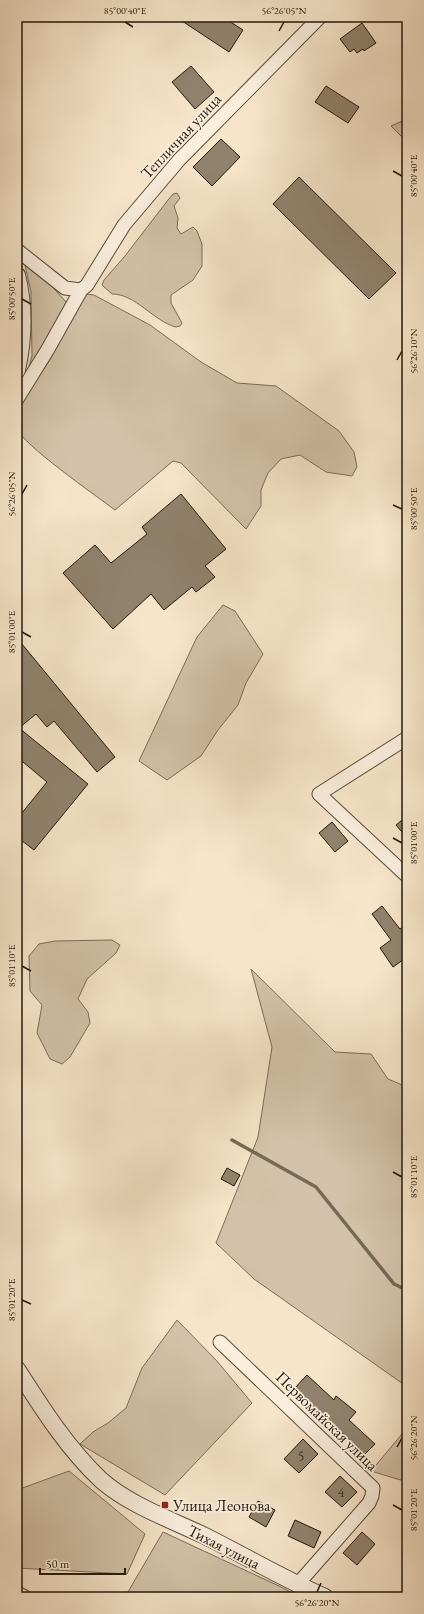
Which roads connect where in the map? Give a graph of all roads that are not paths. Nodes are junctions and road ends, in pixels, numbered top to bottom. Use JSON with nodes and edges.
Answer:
{"nodes":[{"id":1,"x":320,"y":17,"type":"edge"},
{"id":2,"x":17,"y":250,"type":"edge"},
{"id":3,"x":17,"y":275,"type":"edge"},
{"id":4,"x":81,"y":290,"type":"junction"},
{"id":5,"x":17,"y":370,"type":"edge"},
{"id":6,"x":17,"y":399,"type":"edge"},
{"id":7,"x":407,"y":738,"type":"edge"},
{"id":8,"x":407,"y":876,"type":"edge"},
{"id":9,"x":220,"y":1342,"type":"dead end"},
{"id":10,"x":17,"y":1369,"type":"edge"},
{"id":11,"x":297,"y":1585,"type":"junction"},
{"id":12,"x":17,"y":1593,"type":"edge"},
{"id":13,"x":25,"y":1597,"type":"edge"},
{"id":14,"x":325,"y":1597,"type":"edge"}],
"edges":[{"from":1,"to":4,"type":"street","name":"Тепличная улица"},
{"from":2,"to":4,"type":"street"},
{"from":3,"to":5,"type":"street"},
{"from":4,"to":6,"type":"street","name":"Тепличная улица"},
{"from":7,"to":8,"type":"street"},
{"from":9,"to":11,"type":"street","name":"Первомайская улица"},
{"from":10,"to":11,"type":"street","name":"Тихая улица"},
{"from":11,"to":14,"type":"street","name":"Тихая улица"},
{"from":12,"to":13,"type":"street"}]}
